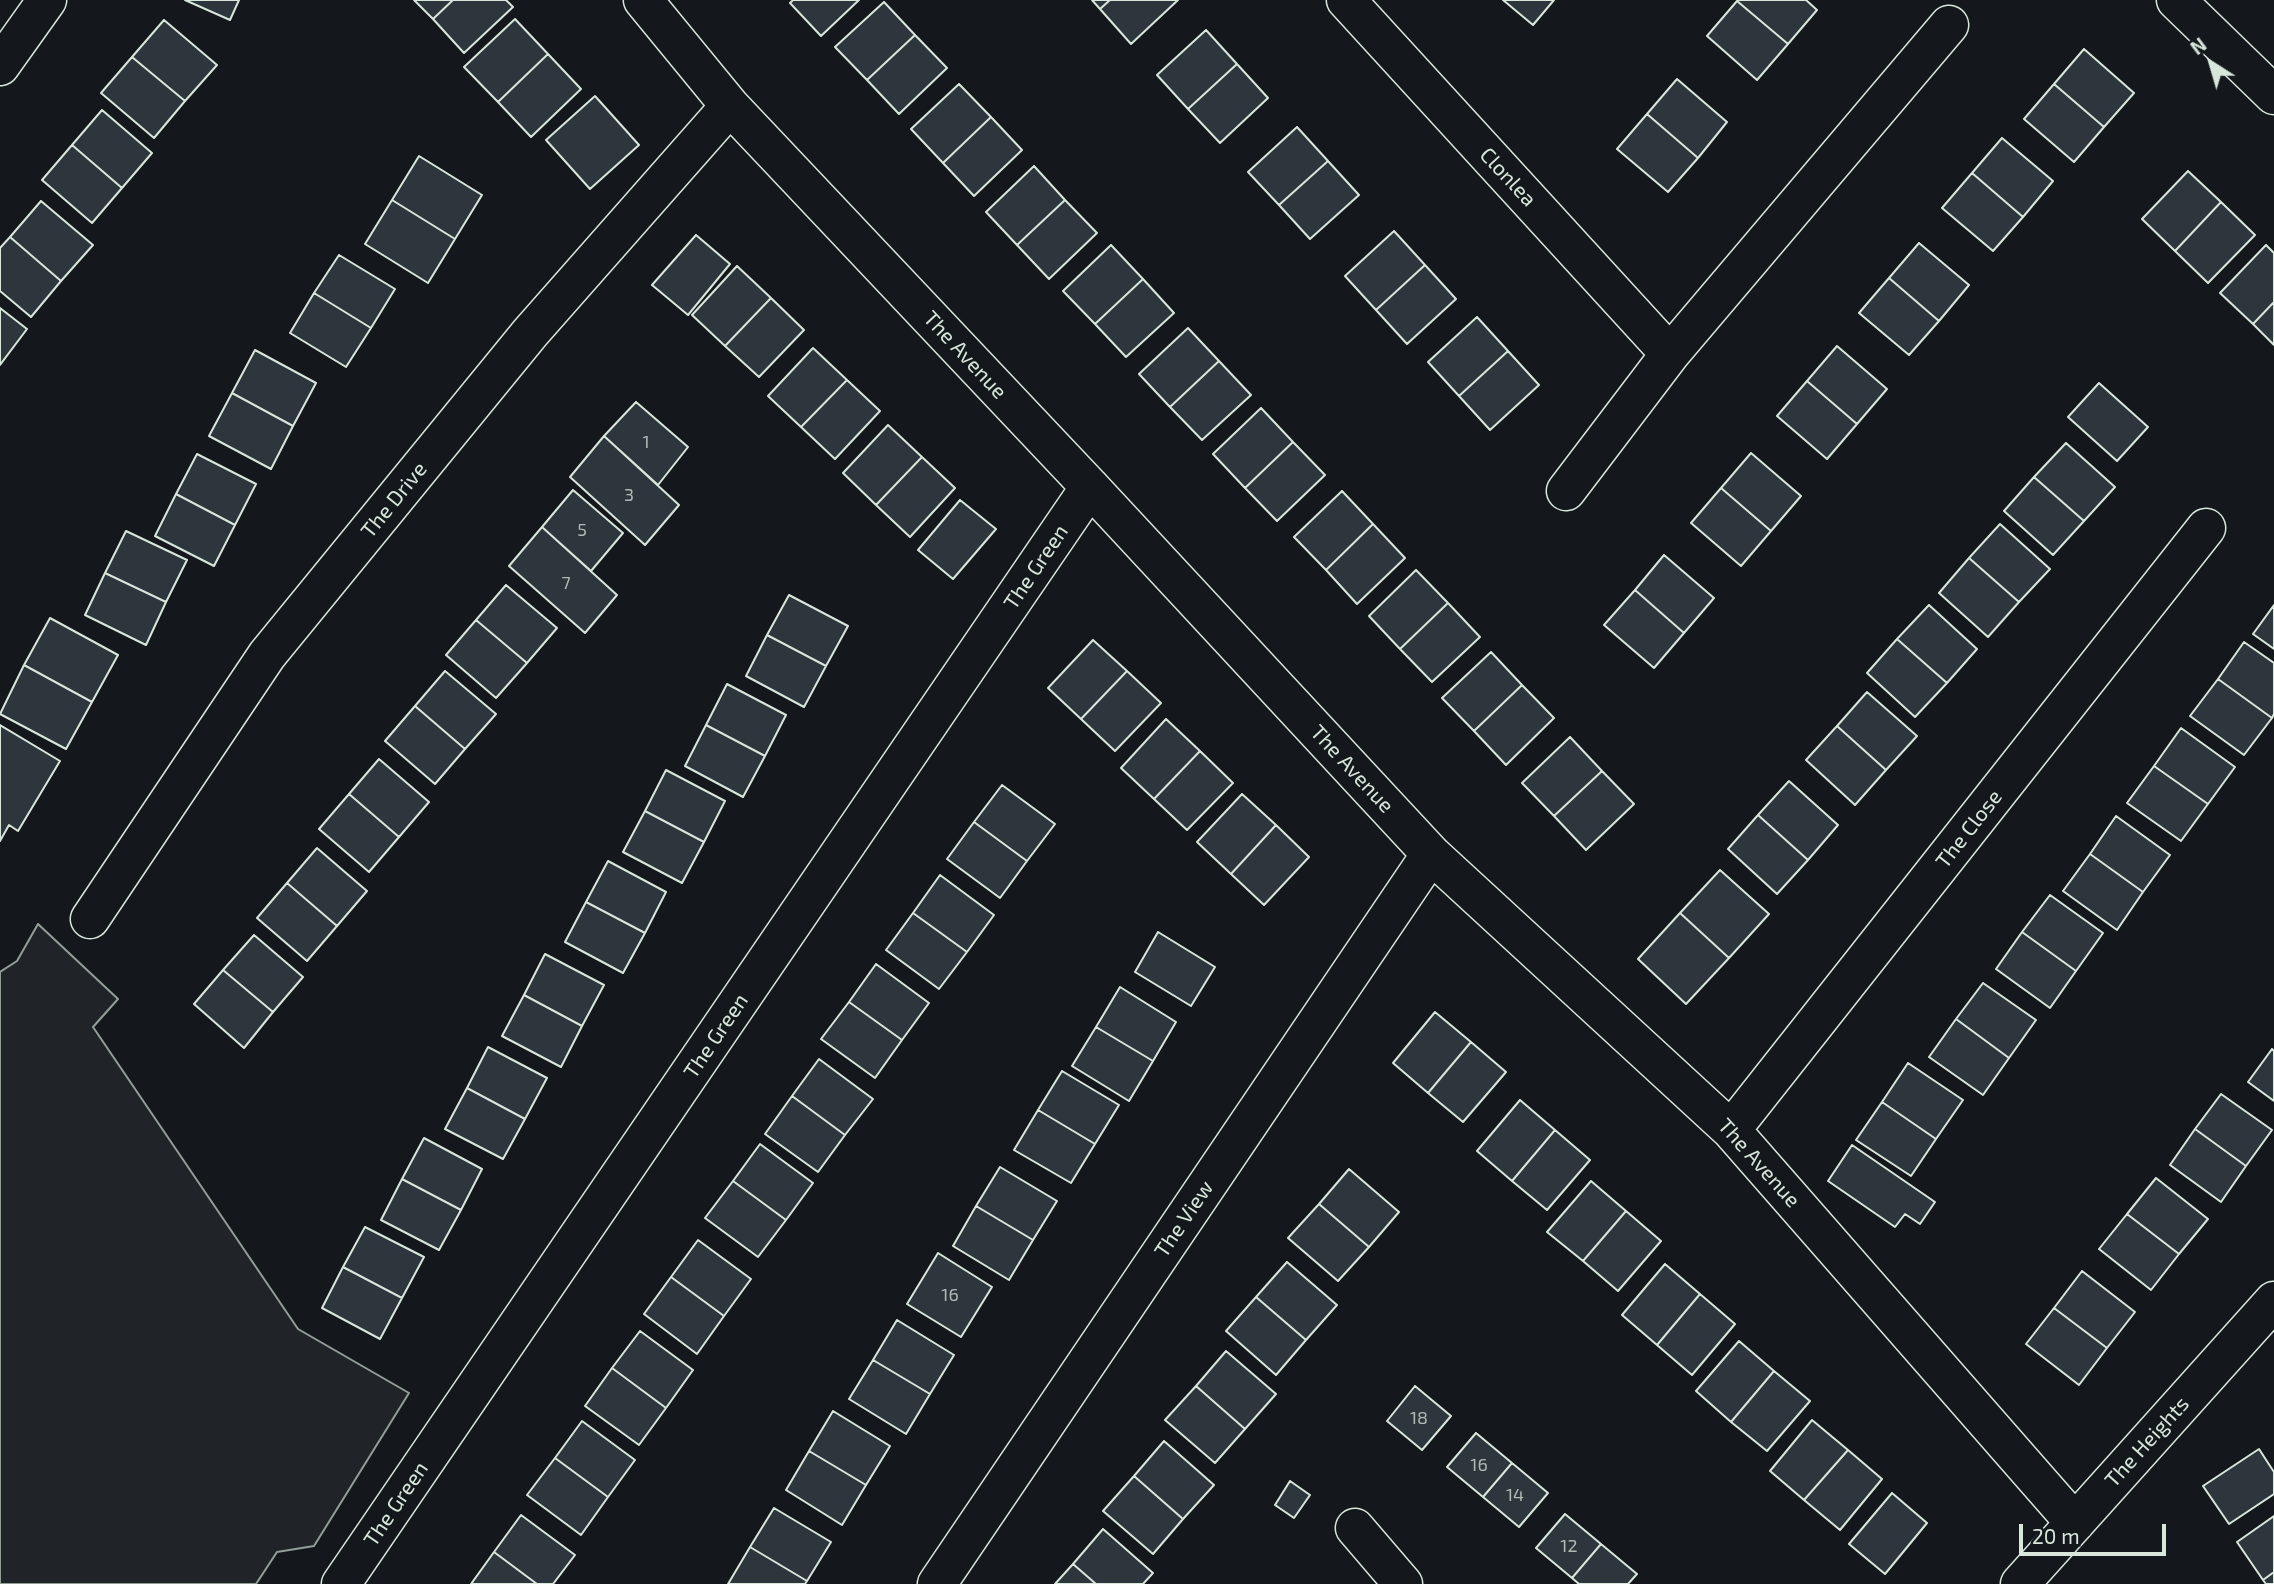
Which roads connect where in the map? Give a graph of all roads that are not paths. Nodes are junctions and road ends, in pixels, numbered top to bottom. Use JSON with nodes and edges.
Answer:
{"nodes":[{"id":1,"x":47,"y":0,"type":"edge"},
{"id":2,"x":643,"y":0,"type":"edge"},
{"id":3,"x":1346,"y":0,"type":"edge"},
{"id":4,"x":2176,"y":0,"type":"edge"},
{"id":5,"x":1949,"y":25,"type":"dead end"},
{"id":6,"x":0,"y":66,"type":"edge"},
{"id":7,"x":2274,"y":95,"type":"edge"},
{"id":8,"x":730,"y":106,"type":"junction"},
{"id":9,"x":1670,"y":354,"type":"junction"},
{"id":10,"x":1090,"y":487,"type":"junction"},
{"id":11,"x":1566,"y":492,"type":"dead end"},
{"id":12,"x":2206,"y":528,"type":"dead end"},
{"id":13,"x":1431,"y":854,"type":"junction"},
{"id":14,"x":90,"y":919,"type":"dead end"},
{"id":15,"x":1731,"y":1130,"type":"junction"},
{"id":16,"x":2274,"y":1301,"type":"edge"},
{"id":17,"x":2075,"y":1523,"type":"junction"},
{"id":18,"x":1355,"y":1528,"type":"dead end"},
{"id":19,"x":341,"y":1584,"type":"edge"},
{"id":20,"x":937,"y":1584,"type":"edge"},
{"id":21,"x":1403,"y":1584,"type":"edge"},
{"id":22,"x":2020,"y":1584,"type":"edge"}],
"edges":[{"from":1,"to":6,"type":"street"},
{"from":2,"to":8,"type":"street","name":"The Avenue"},
{"from":3,"to":9,"type":"street","name":"Clonlea"},
{"from":4,"to":7,"type":"street"},
{"from":5,"to":9,"type":"street"},
{"from":8,"to":10,"type":"street","name":"The Avenue"},
{"from":8,"to":14,"type":"street","name":"The Drive"},
{"from":9,"to":11,"type":"street"},
{"from":10,"to":13,"type":"street","name":"The Avenue"},
{"from":10,"to":19,"type":"street","name":"The Green"},
{"from":12,"to":15,"type":"street","name":"The Close"},
{"from":13,"to":15,"type":"street","name":"The Avenue"},
{"from":13,"to":20,"type":"street","name":"The View"},
{"from":15,"to":17,"type":"street","name":"The Avenue"},
{"from":16,"to":17,"type":"street","name":"The Heights"},
{"from":17,"to":22,"type":"street","name":"The Heights"},
{"from":18,"to":21,"type":"street"}]}
